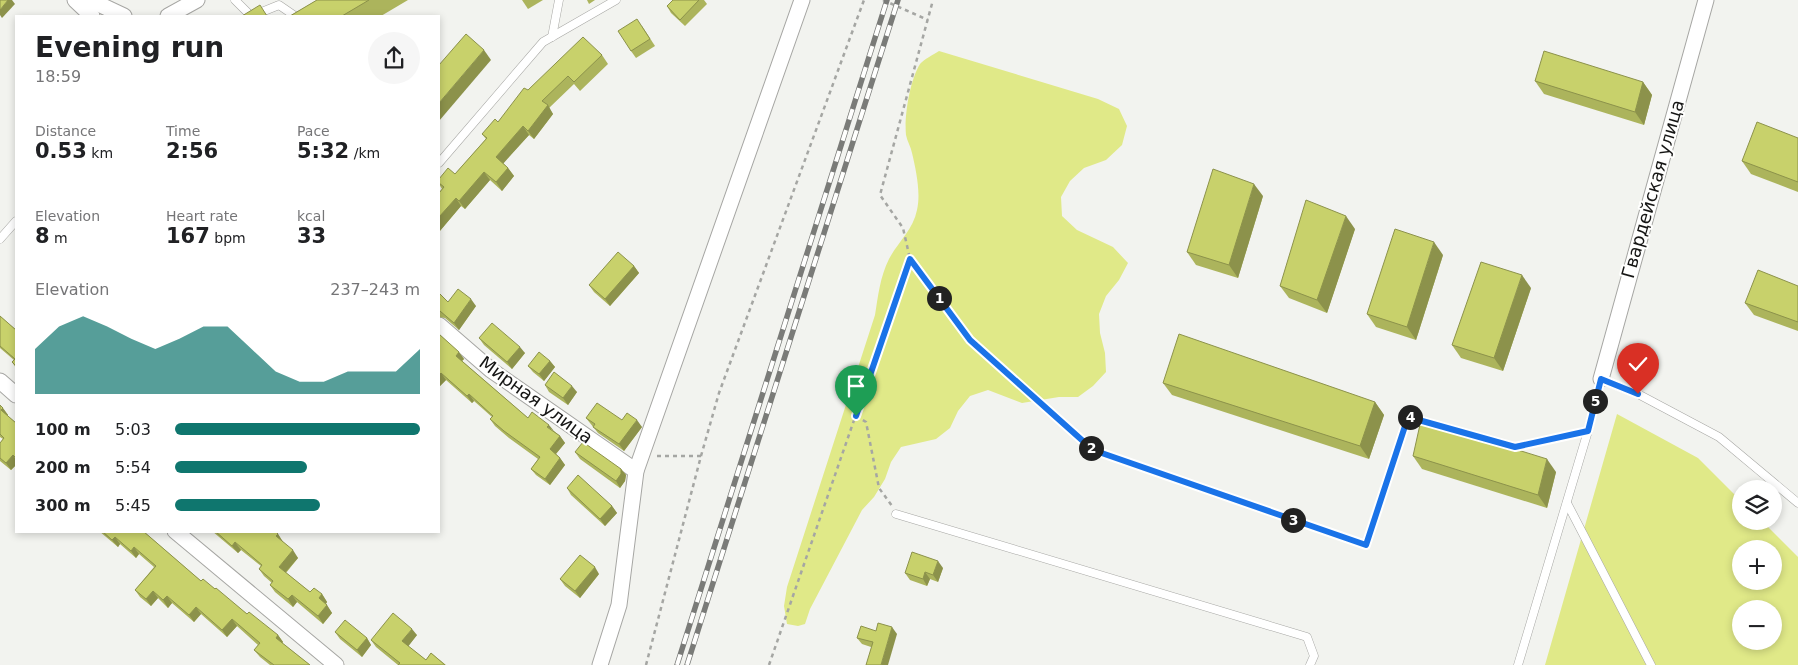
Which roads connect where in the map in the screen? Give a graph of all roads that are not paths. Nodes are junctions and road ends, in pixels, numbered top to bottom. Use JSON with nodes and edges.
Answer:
{"nodes":[{"id":1,"x":74,"y":0,"type":"edge"},
{"id":2,"x":90,"y":0,"type":"edge"},
{"id":3,"x":197,"y":0,"type":"edge"},
{"id":4,"x":235,"y":0,"type":"edge"},
{"id":5,"x":559,"y":0,"type":"edge"},
{"id":6,"x":616,"y":0,"type":"edge"},
{"id":7,"x":802,"y":0,"type":"edge"},
{"id":8,"x":1706,"y":0,"type":"edge"},
{"id":9,"x":91,"y":15,"type":"edge"},
{"id":10,"x":122,"y":15,"type":"edge"},
{"id":11,"x":170,"y":15,"type":"edge"},
{"id":12,"x":251,"y":15,"type":"edge"},
{"id":13,"x":254,"y":15,"type":"edge"},
{"id":14,"x":294,"y":15,"type":"edge"},
{"id":15,"x":552,"y":37,"type":"junction"},
{"id":16,"x":440,"y":162,"type":"edge"},
{"id":17,"x":15,"y":221,"type":"edge"},
{"id":18,"x":0,"y":239,"type":"edge"},
{"id":19,"x":440,"y":326,"type":"edge"},
{"id":20,"x":1601,"y":379,"type":"junction"},
{"id":21,"x":0,"y":381,"type":"edge"},
{"id":22,"x":15,"y":394,"type":"edge"},
{"id":23,"x":636,"y":471,"type":"junction"},
{"id":24,"x":1566,"y":503,"type":"junction"},
{"id":25,"x":1798,"y":503,"type":"edge"},
{"id":26,"x":896,"y":514,"type":"road end"},
{"id":27,"x":177,"y":533,"type":"edge"},
{"id":28,"x":336,"y":665,"type":"edge"},
{"id":29,"x":600,"y":665,"type":"edge"},
{"id":30,"x":1310,"y":665,"type":"edge"},
{"id":31,"x":1518,"y":665,"type":"edge"},
{"id":32,"x":1651,"y":665,"type":"edge"}],
"edges":[{"from":1,"to":9,"type":"street"},
{"from":2,"to":10,"type":"street"},
{"from":3,"to":11,"type":"street"},
{"from":4,"to":12,"type":"lane"},
{"from":5,"to":15,"type":"lane"},
{"from":6,"to":15,"type":"lane"},
{"from":7,"to":23,"type":"street"},
{"from":8,"to":20,"type":"street","name":"Гвардейская улица"},
{"from":13,"to":14,"type":"lane"},
{"from":15,"to":16,"type":"lane"},
{"from":17,"to":18,"type":"lane"},
{"from":19,"to":23,"type":"street","name":"Мирная улица"},
{"from":20,"to":24,"type":"lane"},
{"from":20,"to":25,"type":"lane"},
{"from":21,"to":22,"type":"street"},
{"from":23,"to":29,"type":"street"},
{"from":24,"to":31,"type":"lane"},
{"from":24,"to":32,"type":"lane"},
{"from":26,"to":30,"type":"lane"},
{"from":27,"to":28,"type":"street"}]}
